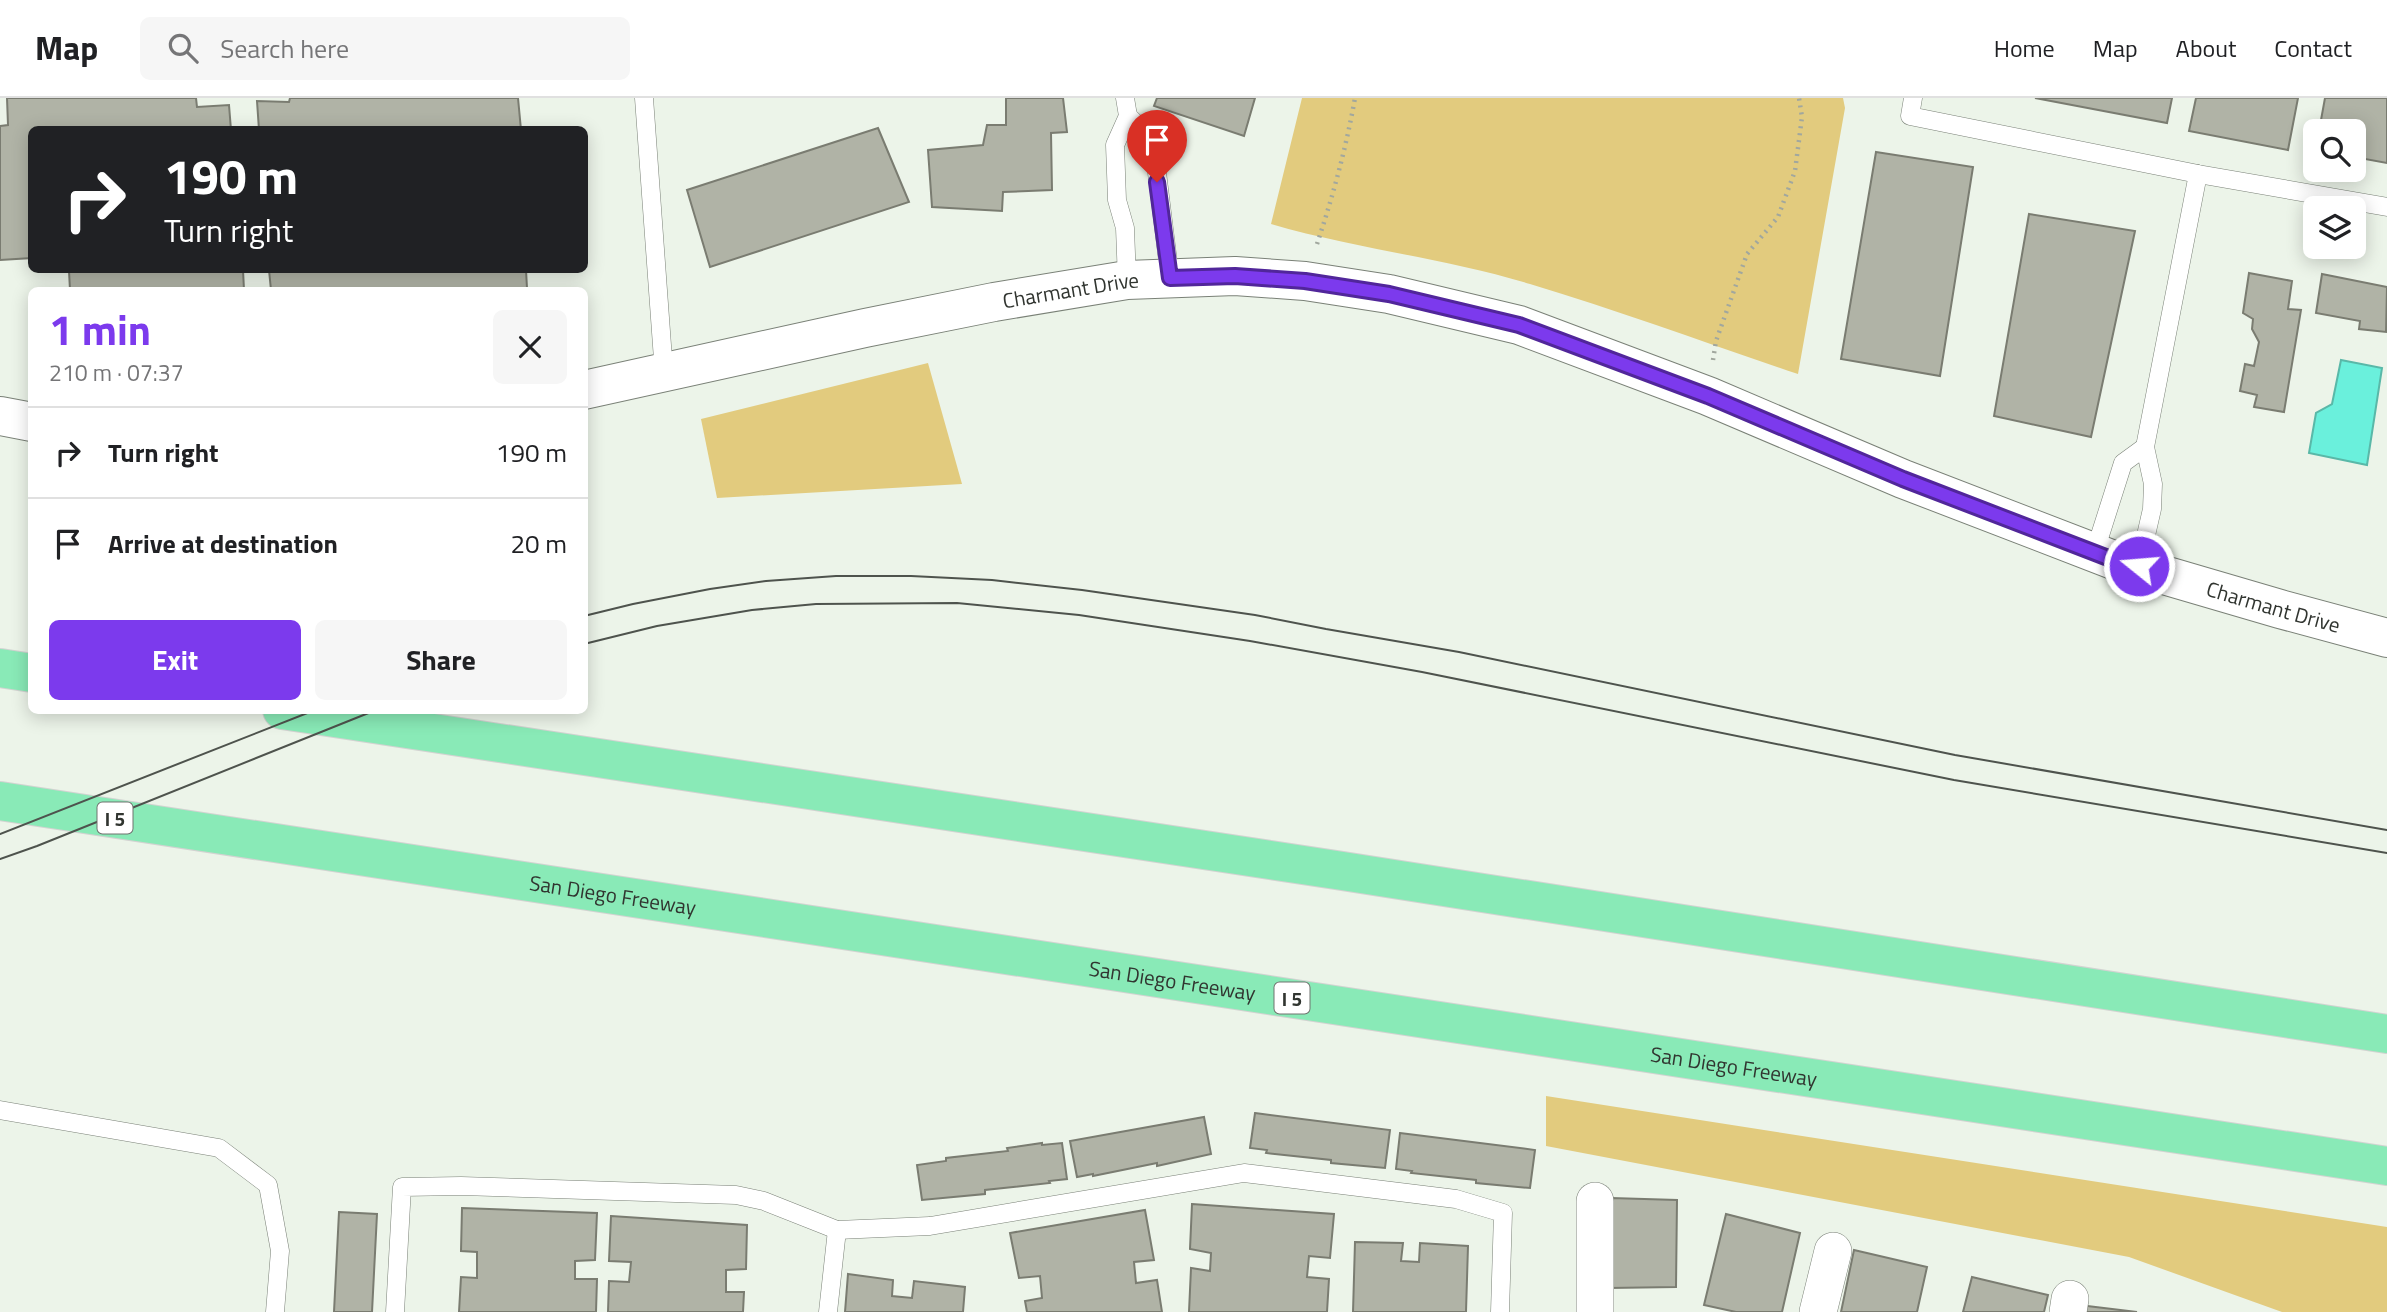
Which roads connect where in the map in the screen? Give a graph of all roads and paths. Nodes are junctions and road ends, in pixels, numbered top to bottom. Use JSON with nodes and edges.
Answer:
{"nodes":[{"id":1,"x":644,"y":98,"type":"edge"},
{"id":2,"x":1354,"y":98,"type":"edge"},
{"id":3,"x":1799,"y":98,"type":"edge"},
{"id":4,"x":1913,"y":98,"type":"edge"},
{"id":5,"x":1126,"y":107,"type":"edge"},
{"id":6,"x":2198,"y":174,"type":"junction"},
{"id":7,"x":2387,"y":207,"type":"edge"},
{"id":8,"x":1170,"y":278,"type":"junction"},
{"id":9,"x":1127,"y":280,"type":"junction"},
{"id":10,"x":1305,"y":281,"type":"junction"},
{"id":11,"x":664,"y":373,"type":"junction"},
{"id":12,"x":588,"y":389,"type":"edge"},
{"id":13,"x":1708,"y":396,"type":"junction"},
{"id":14,"x":0,"y":416,"type":"edge"},
{"id":15,"x":28,"y":421,"type":"edge"},
{"id":16,"x":2145,"y":447,"type":"junction"},
{"id":17,"x":2095,"y":551,"type":"junction"},
{"id":18,"x":2139,"y":566,"type":"junction"},
{"id":19,"x":2387,"y":638,"type":"edge"},
{"id":20,"x":0,"y":668,"type":"edge"},
{"id":21,"x":28,"y":672,"type":"edge"},
{"id":22,"x":308,"y":714,"type":"edge"},
{"id":23,"x":11,"y":804,"type":"edge"},
{"id":24,"x":2387,"y":1034,"type":"edge"},
{"id":25,"x":0,"y":1110,"type":"edge"},
{"id":26,"x":2387,"y":1166,"type":"edge"},
{"id":27,"x":1595,"y":1201,"type":"dead end"},
{"id":28,"x":837,"y":1230,"type":"junction"},
{"id":29,"x":1833,"y":1251,"type":"dead end"},
{"id":30,"x":275,"y":1312,"type":"edge"},
{"id":31,"x":395,"y":1312,"type":"edge"},
{"id":32,"x":828,"y":1312,"type":"edge"},
{"id":33,"x":1500,"y":1312,"type":"edge"},
{"id":34,"x":1595,"y":1312,"type":"edge"},
{"id":35,"x":1818,"y":1312,"type":"edge"}],
"edges":[{"from":1,"to":11,"type":"lane"},
{"from":2,"to":10,"type":"path"},
{"from":3,"to":13,"type":"path"},
{"from":4,"to":6,"type":"lane"},
{"from":5,"to":8,"type":"lane"},
{"from":5,"to":9,"type":"lane"},
{"from":6,"to":7,"type":"lane"},
{"from":6,"to":16,"type":"lane"},
{"from":8,"to":9,"type":"street","name":"Charmant Drive"},
{"from":8,"to":10,"type":"street","name":"Charmant Drive"},
{"from":9,"to":11,"type":"street","name":"Charmant Drive"},
{"from":10,"to":13,"type":"street","name":"Charmant Drive"},
{"from":11,"to":12,"type":"street","name":"Charmant Drive"},
{"from":13,"to":17,"type":"street","name":"Charmant Drive"},
{"from":14,"to":15,"type":"street"},
{"from":16,"to":17,"type":"lane"},
{"from":16,"to":18,"type":"lane"},
{"from":17,"to":18,"type":"street","name":"Charmant Drive"},
{"from":18,"to":19,"type":"street","name":"Charmant Drive"},
{"from":20,"to":21,"type":"highway"},
{"from":22,"to":24,"type":"highway"},
{"from":23,"to":26,"type":"highway","name":"San Diego Freeway","number":"I 5"},
{"from":25,"to":30,"type":"lane"},
{"from":27,"to":34,"type":"street"},
{"from":28,"to":31,"type":"lane"},
{"from":28,"to":32,"type":"lane"},
{"from":28,"to":33,"type":"lane"},
{"from":29,"to":35,"type":"street"}]}
